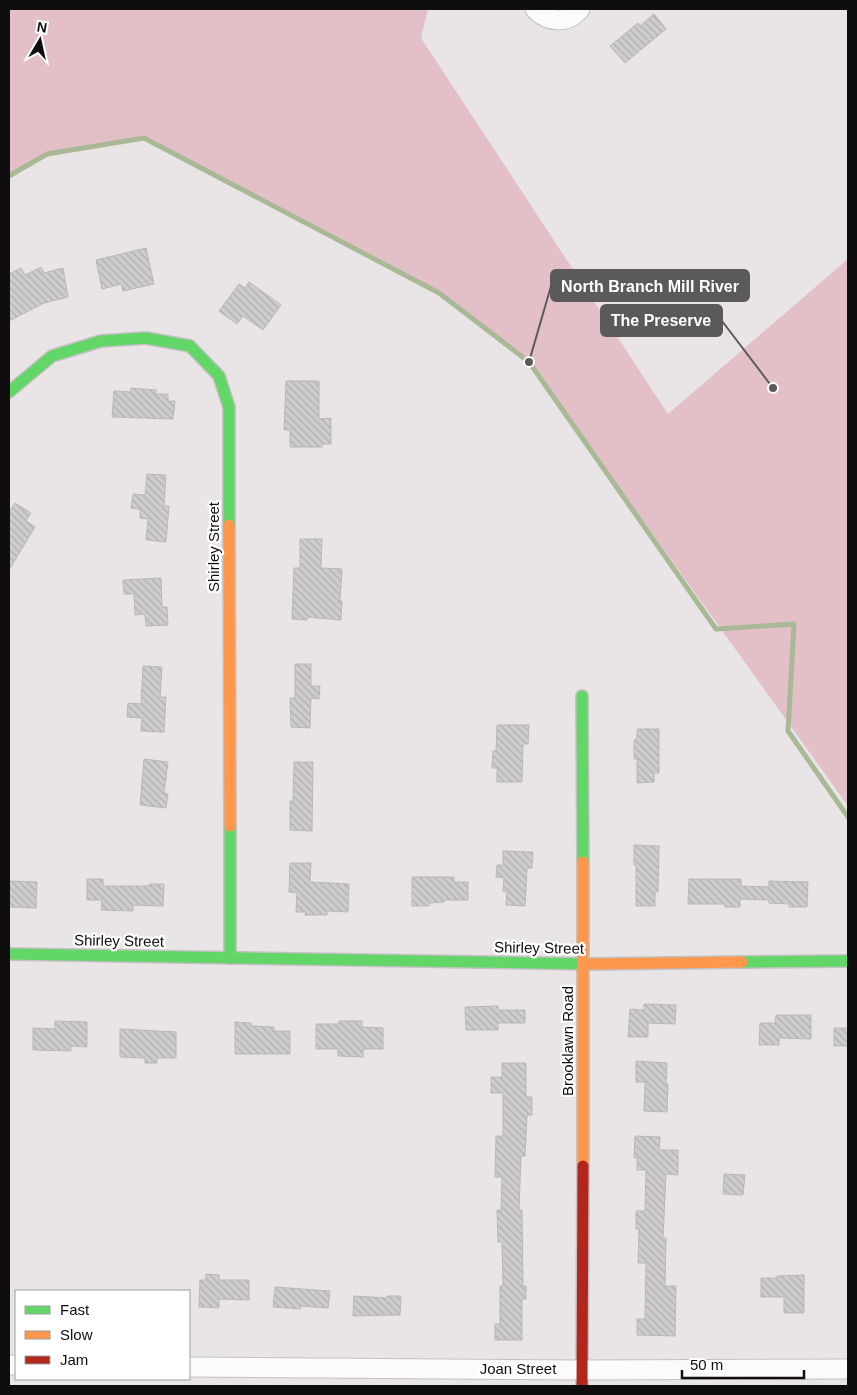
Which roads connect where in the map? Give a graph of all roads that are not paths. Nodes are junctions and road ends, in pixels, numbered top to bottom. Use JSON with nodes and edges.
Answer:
{"nodes":[{"id":1,"x":536,"y":9,"type":"edge"},
{"id":2,"x":580,"y":9,"type":"edge"},
{"id":3,"x":9,"y":392,"type":"edge"},
{"id":4,"x":582,"y":696,"type":"dead end"},
{"id":5,"x":9,"y":954,"type":"edge"},
{"id":6,"x":230,"y":958,"type":"junction"},
{"id":7,"x":848,"y":961,"type":"edge"},
{"id":8,"x":583,"y":964,"type":"junction"},
{"id":9,"x":190,"y":1367,"type":"edge"},
{"id":10,"x":848,"y":1369,"type":"edge"},
{"id":11,"x":582,"y":1378,"type":"edge"}],
"edges":[{"from":1,"to":2,"type":"street"},
{"from":3,"to":6,"type":"street","name":"Shirley Street"},
{"from":4,"to":8,"type":"street","name":"Brooklawn Road"},
{"from":5,"to":6,"type":"street","name":"Shirley Street"},
{"from":6,"to":8,"type":"street","name":"Shirley Street"},
{"from":7,"to":8,"type":"street","name":"Shirley Street"},
{"from":8,"to":11,"type":"street","name":"Brooklawn Road"},
{"from":9,"to":11,"type":"street","name":"Joan Street"},
{"from":10,"to":11,"type":"street","name":"Joan Street"}]}
